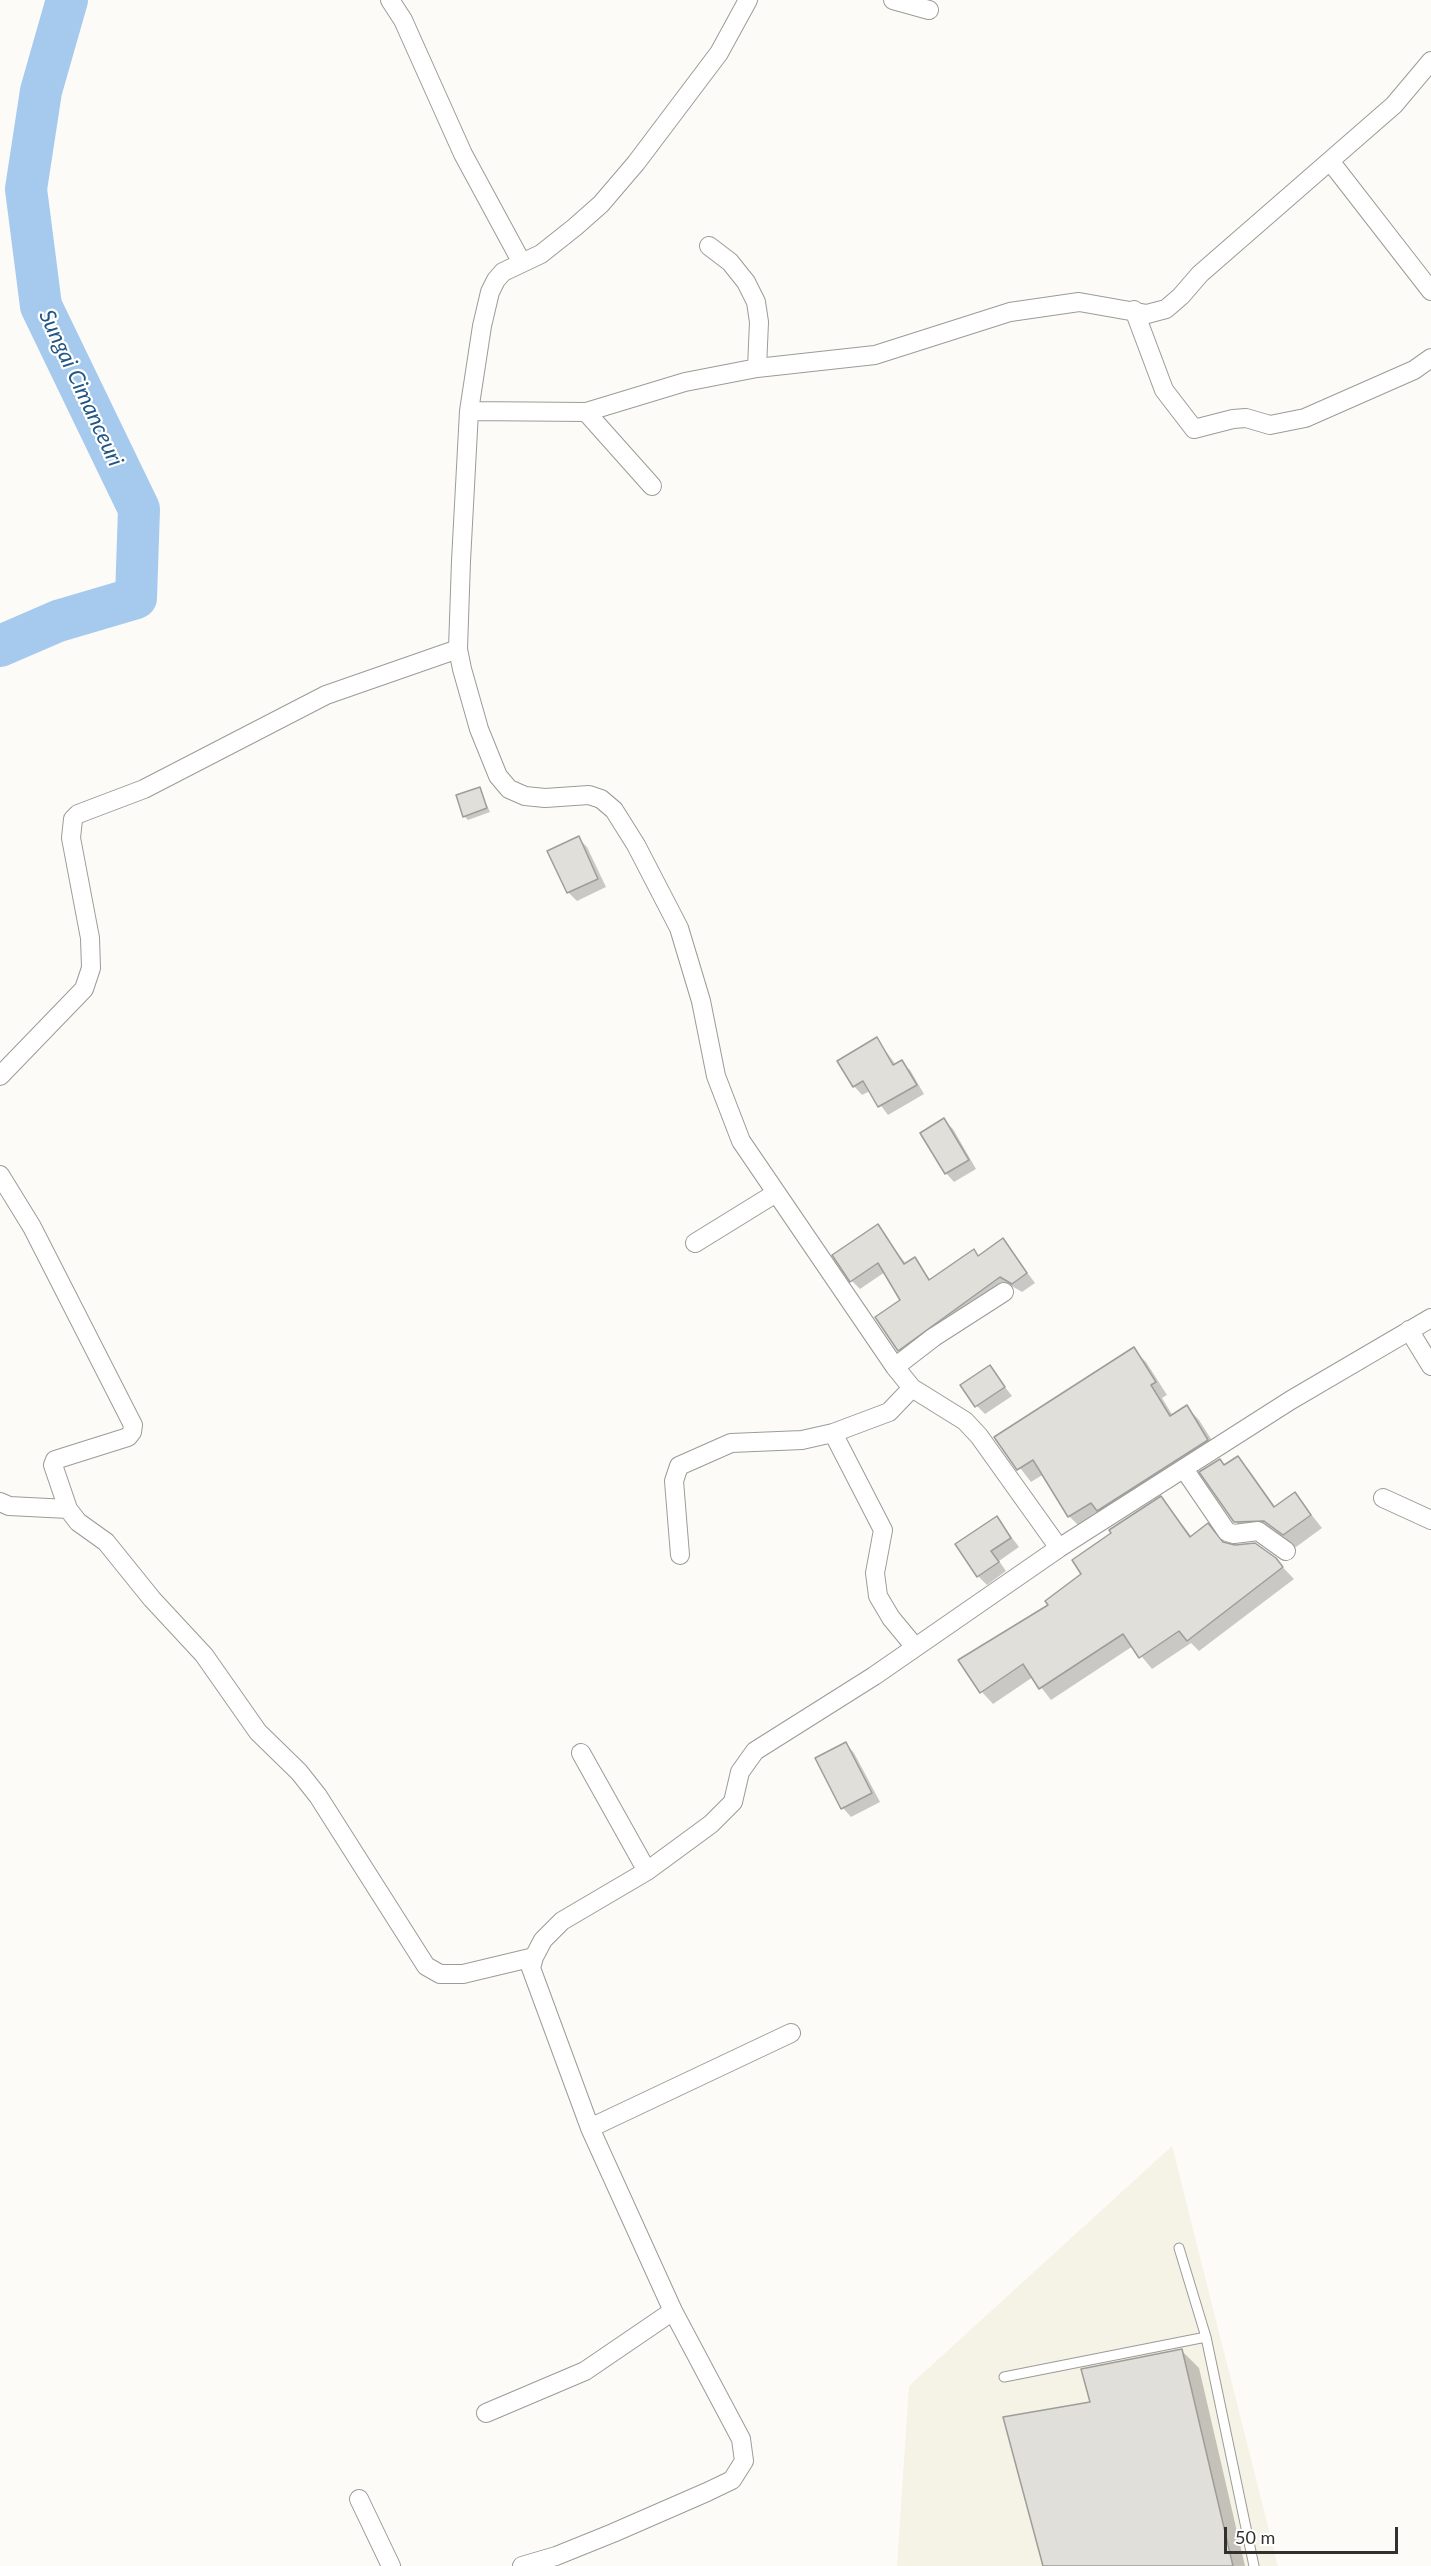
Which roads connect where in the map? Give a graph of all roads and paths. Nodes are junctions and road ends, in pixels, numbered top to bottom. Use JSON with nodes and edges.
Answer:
{"nodes":[{"id":1,"x":390,"y":0,"type":"edge"},
{"id":2,"x":748,"y":0,"type":"edge"},
{"id":3,"x":893,"y":0,"type":"edge"},
{"id":4,"x":928,"y":10,"type":"dead end"},
{"id":5,"x":1431,"y":61,"type":"edge"},
{"id":6,"x":1330,"y":161,"type":"junction"},
{"id":7,"x":709,"y":246,"type":"dead end"},
{"id":8,"x":522,"y":263,"type":"junction"},
{"id":9,"x":1431,"y":291,"type":"edge"},
{"id":10,"x":1134,"y":310,"type":"junction"},
{"id":11,"x":1431,"y":358,"type":"edge"},
{"id":12,"x":757,"y":368,"type":"junction"},
{"id":13,"x":469,"y":411,"type":"junction"},
{"id":14,"x":586,"y":412,"type":"junction"},
{"id":15,"x":652,"y":486,"type":"dead end"},
{"id":16,"x":458,"y":649,"type":"junction"},
{"id":17,"x":0,"y":1076,"type":"edge"},
{"id":18,"x":0,"y":1175,"type":"edge"},
{"id":19,"x":776,"y":1193,"type":"junction"},
{"id":20,"x":694,"y":1243,"type":"dead end"},
{"id":21,"x":1004,"y":1292,"type":"dead end"},
{"id":22,"x":1431,"y":1318,"type":"edge"},
{"id":23,"x":1409,"y":1330,"type":"junction"},
{"id":24,"x":895,"y":1366,"type":"junction"},
{"id":25,"x":1431,"y":1366,"type":"edge"},
{"id":26,"x":912,"y":1388,"type":"junction"},
{"id":27,"x":833,"y":1433,"type":"junction"},
{"id":28,"x":1184,"y":1469,"type":"junction"},
{"id":29,"x":1383,"y":1498,"type":"dead end"},
{"id":30,"x":0,"y":1502,"type":"edge"},
{"id":31,"x":68,"y":1509,"type":"junction"},
{"id":32,"x":1431,"y":1520,"type":"edge"},
{"id":33,"x":1059,"y":1548,"type":"junction"},
{"id":34,"x":1286,"y":1551,"type":"dead end"},
{"id":35,"x":680,"y":1555,"type":"dead end"},
{"id":36,"x":915,"y":1647,"type":"junction"},
{"id":37,"x":581,"y":1752,"type":"dead end"},
{"id":38,"x":647,"y":1870,"type":"junction"},
{"id":39,"x":534,"y":1957,"type":"junction"},
{"id":40,"x":791,"y":2033,"type":"dead end"},
{"id":41,"x":590,"y":2128,"type":"junction"},
{"id":42,"x":1179,"y":2248,"type":"dead end"},
{"id":43,"x":673,"y":2311,"type":"junction"},
{"id":44,"x":1206,"y":2337,"type":"junction"},
{"id":45,"x":1004,"y":2377,"type":"dead end"},
{"id":46,"x":486,"y":2414,"type":"dead end"},
{"id":47,"x":359,"y":2499,"type":"dead end"},
{"id":48,"x":391,"y":2566,"type":"edge"},
{"id":49,"x":522,"y":2566,"type":"edge"},
{"id":50,"x":1254,"y":2566,"type":"edge"}],
"edges":[{"from":1,"to":8,"type":"street"},
{"from":2,"to":8,"type":"street"},
{"from":3,"to":4,"type":"street"},
{"from":5,"to":6,"type":"street"},
{"from":6,"to":9,"type":"street"},
{"from":6,"to":10,"type":"street"},
{"from":7,"to":12,"type":"street"},
{"from":8,"to":13,"type":"street"},
{"from":10,"to":11,"type":"street"},
{"from":10,"to":12,"type":"street"},
{"from":12,"to":14,"type":"street"},
{"from":13,"to":14,"type":"street"},
{"from":13,"to":16,"type":"street"},
{"from":14,"to":15,"type":"street"},
{"from":16,"to":17,"type":"street"},
{"from":16,"to":19,"type":"street"},
{"from":18,"to":31,"type":"street"},
{"from":19,"to":20,"type":"street"},
{"from":19,"to":24,"type":"street"},
{"from":21,"to":24,"type":"street"},
{"from":22,"to":23,"type":"street"},
{"from":23,"to":25,"type":"street"},
{"from":23,"to":28,"type":"street"},
{"from":24,"to":26,"type":"street"},
{"from":26,"to":27,"type":"street"},
{"from":26,"to":33,"type":"street"},
{"from":27,"to":35,"type":"street"},
{"from":27,"to":36,"type":"street"},
{"from":28,"to":33,"type":"street"},
{"from":28,"to":34,"type":"street"},
{"from":29,"to":32,"type":"street"},
{"from":30,"to":31,"type":"street"},
{"from":31,"to":39,"type":"street"},
{"from":33,"to":36,"type":"street"},
{"from":36,"to":38,"type":"street"},
{"from":37,"to":38,"type":"street"},
{"from":38,"to":39,"type":"street"},
{"from":39,"to":41,"type":"street"},
{"from":40,"to":41,"type":"street"},
{"from":41,"to":43,"type":"street"},
{"from":42,"to":44,"type":"lane"},
{"from":43,"to":46,"type":"street"},
{"from":43,"to":49,"type":"street"},
{"from":44,"to":45,"type":"lane"},
{"from":44,"to":50,"type":"lane"},
{"from":47,"to":48,"type":"street"}]}
